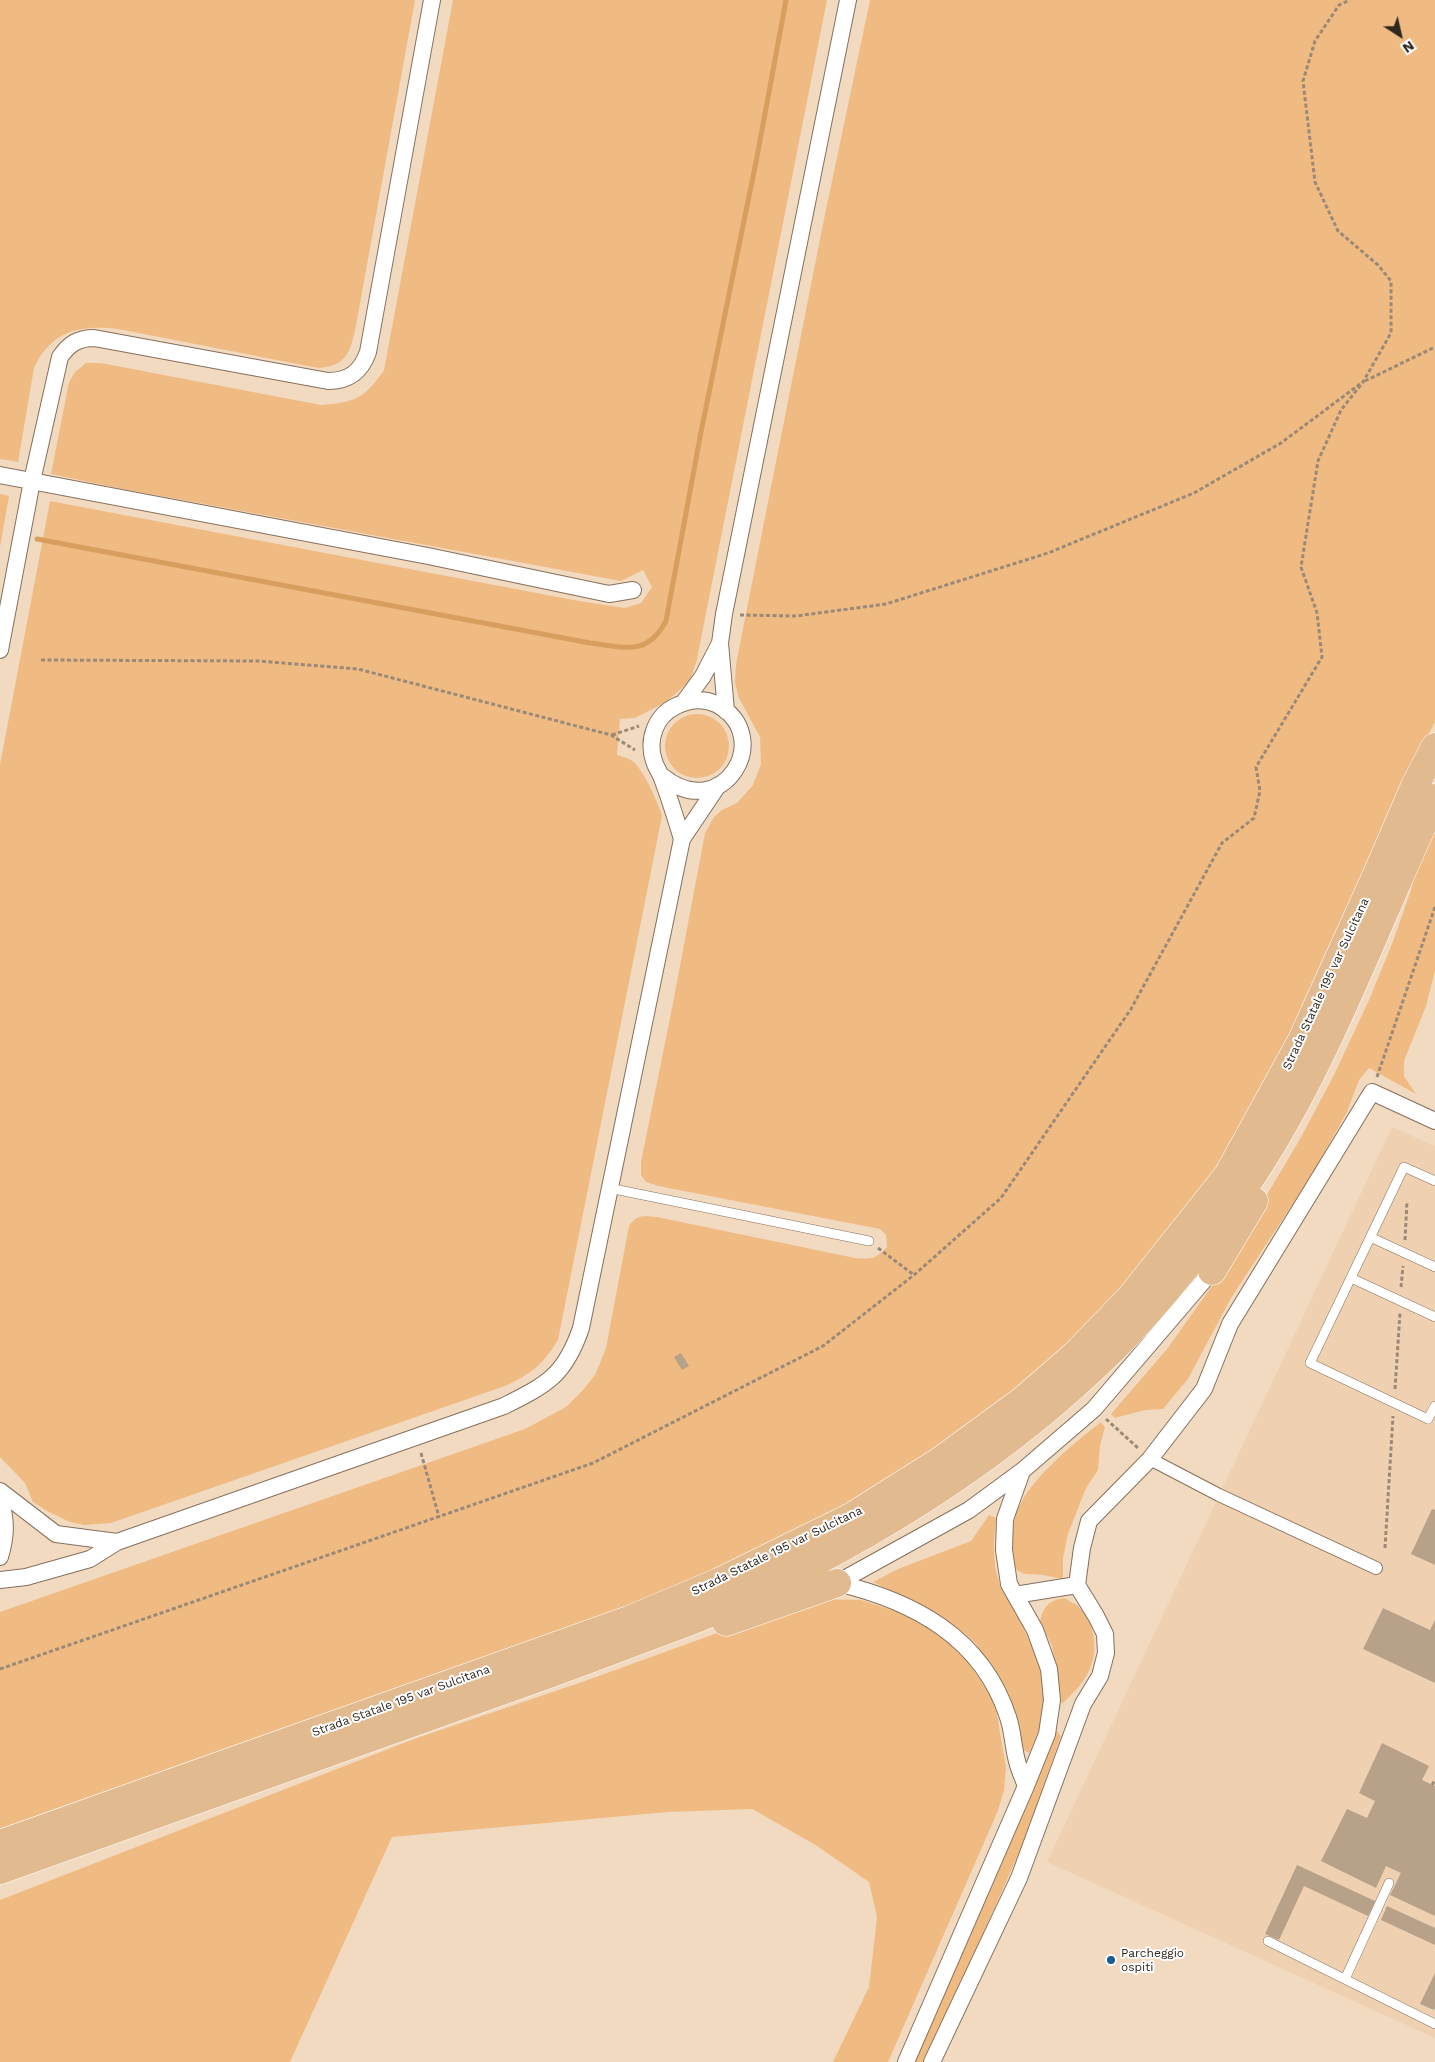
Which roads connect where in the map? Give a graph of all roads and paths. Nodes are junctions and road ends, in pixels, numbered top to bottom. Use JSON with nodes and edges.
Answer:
{"nodes":[{"id":1,"x":432,"y":0,"type":"edge"},
{"id":2,"x":848,"y":0,"type":"edge"},
{"id":3,"x":1350,"y":0,"type":"edge"},
{"id":4,"x":1435,"y":347,"type":"edge"},
{"id":5,"x":1364,"y":382,"type":"junction"},
{"id":6,"x":0,"y":475,"type":"edge"},
{"id":7,"x":32,"y":481,"type":"junction"},
{"id":8,"x":633,"y":590,"type":"dead end"},
{"id":9,"x":724,"y":614,"type":"junction"},
{"id":10,"x":720,"y":643,"type":"junction"},
{"id":11,"x":0,"y":650,"type":"edge"},
{"id":12,"x":41,"y":660,"type":"dead end"},
{"id":13,"x":684,"y":702,"type":"junction"},
{"id":14,"x":726,"y":711,"type":"junction"},
{"id":15,"x":660,"y":719,"type":"junction"},
{"id":16,"x":611,"y":735,"type":"junction"},
{"id":17,"x":1435,"y":747,"type":"edge"},
{"id":18,"x":658,"y":769,"type":"junction"},
{"id":19,"x":717,"y":787,"type":"junction"},
{"id":20,"x":1435,"y":798,"type":"edge"},
{"id":21,"x":682,"y":839,"type":"junction"},
{"id":22,"x":1435,"y":907,"type":"edge"},
{"id":23,"x":1320,"y":1056,"type":"junction"},
{"id":24,"x":1372,"y":1092,"type":"junction"},
{"id":25,"x":1435,"y":1121,"type":"edge"},
{"id":26,"x":1435,"y":1181,"type":"edge"},
{"id":27,"x":610,"y":1188,"type":"junction"},
{"id":28,"x":1407,"y":1200,"type":"dead end"},
{"id":29,"x":1370,"y":1237,"type":"junction"},
{"id":30,"x":869,"y":1241,"type":"joint"},
{"id":31,"x":1404,"y":1252,"type":"junction"},
{"id":32,"x":1435,"y":1267,"type":"edge"},
{"id":33,"x":1212,"y":1271,"type":"joint"},
{"id":34,"x":914,"y":1275,"type":"junction"},
{"id":35,"x":1351,"y":1278,"type":"junction"},
{"id":36,"x":1400,"y":1301,"type":"junction"},
{"id":37,"x":1435,"y":1317,"type":"edge"},
{"id":38,"x":1394,"y":1403,"type":"junction"},
{"id":39,"x":1435,"y":1406,"type":"edge"},
{"id":40,"x":1094,"y":1409,"type":"junction"},
{"id":41,"x":417,"y":1436,"type":"junction"},
{"id":42,"x":1150,"y":1458,"type":"junction"},
{"id":43,"x":1022,"y":1471,"type":"junction"},
{"id":44,"x":0,"y":1491,"type":"edge"},
{"id":45,"x":0,"y":1500,"type":"edge"},
{"id":46,"x":439,"y":1517,"type":"junction"},
{"id":47,"x":117,"y":1542,"type":"junction"},
{"id":48,"x":1385,"y":1548,"type":"dead end"},
{"id":49,"x":0,"y":1557,"type":"edge"},
{"id":50,"x":1376,"y":1568,"type":"dead end"},
{"id":51,"x":0,"y":1580,"type":"edge"},
{"id":52,"x":837,"y":1583,"type":"junction"},
{"id":53,"x":1077,"y":1586,"type":"junction"},
{"id":54,"x":1015,"y":1595,"type":"junction"},
{"id":55,"x":700,"y":1617,"type":"junction"},
{"id":56,"x":0,"y":1669,"type":"edge"},
{"id":57,"x":1435,"y":1780,"type":"edge"},
{"id":58,"x":1432,"y":1785,"type":"dead end"},
{"id":59,"x":1026,"y":1786,"type":"junction"},
{"id":60,"x":0,"y":1844,"type":"edge"},
{"id":61,"x":0,"y":1870,"type":"edge"},
{"id":62,"x":1389,"y":1883,"type":"dead end"},
{"id":63,"x":1268,"y":1941,"type":"dead end"},
{"id":64,"x":1345,"y":1980,"type":"junction"},
{"id":65,"x":1435,"y":2024,"type":"edge"},
{"id":66,"x":906,"y":2062,"type":"edge"},
{"id":67,"x":932,"y":2062,"type":"edge"}],
"edges":[{"from":1,"to":7,"type":"street"},
{"from":2,"to":9,"type":"street"},
{"from":3,"to":5,"type":"path"},
{"from":4,"to":5,"type":"path"},
{"from":5,"to":9,"type":"path"},
{"from":5,"to":34,"type":"path"},
{"from":6,"to":7,"type":"street"},
{"from":7,"to":8,"type":"street"},
{"from":7,"to":11,"type":"street"},
{"from":9,"to":10,"type":"street"},
{"from":10,"to":13,"type":"street"},
{"from":10,"to":14,"type":"street"},
{"from":12,"to":16,"type":"path"},
{"from":13,"to":14,"type":"street"},
{"from":13,"to":15,"type":"street"},
{"from":14,"to":19,"type":"street"},
{"from":15,"to":16,"type":"path"},
{"from":15,"to":18,"type":"street"},
{"from":16,"to":18,"type":"path"},
{"from":17,"to":60,"type":"highway","name":"Strada Statale 195 var Sulcitana"},
{"from":18,"to":19,"type":"street"},
{"from":18,"to":21,"type":"street"},
{"from":19,"to":21,"type":"street"},
{"from":20,"to":23,"type":"highway","name":"Strada Statale 195 var Sulcitana"},
{"from":21,"to":27,"type":"street"},
{"from":22,"to":24,"type":"path"},
{"from":23,"to":33,"type":"highway"},
{"from":23,"to":55,"type":"highway","name":"Strada Statale 195 var Sulcitana"},
{"from":24,"to":25,"type":"street"},
{"from":24,"to":42,"type":"street"},
{"from":26,"to":29,"type":"lane"},
{"from":27,"to":30,"type":"lane"},
{"from":27,"to":41,"type":"street"},
{"from":28,"to":31,"type":"path"},
{"from":29,"to":31,"type":"lane"},
{"from":29,"to":35,"type":"lane"},
{"from":30,"to":34,"type":"path"},
{"from":31,"to":32,"type":"lane"},
{"from":31,"to":36,"type":"path"},
{"from":33,"to":40,"type":"street"},
{"from":34,"to":46,"type":"path"},
{"from":35,"to":36,"type":"lane"},
{"from":35,"to":38,"type":"lane"},
{"from":36,"to":37,"type":"lane"},
{"from":36,"to":38,"type":"path"},
{"from":38,"to":39,"type":"lane"},
{"from":38,"to":48,"type":"path"},
{"from":40,"to":42,"type":"path"},
{"from":40,"to":43,"type":"street"},
{"from":41,"to":46,"type":"path"},
{"from":41,"to":47,"type":"street"},
{"from":42,"to":50,"type":"street"},
{"from":42,"to":53,"type":"street"},
{"from":43,"to":52,"type":"street"},
{"from":43,"to":54,"type":"street"},
{"from":44,"to":47,"type":"street"},
{"from":45,"to":49,"type":"street"},
{"from":46,"to":56,"type":"path"},
{"from":47,"to":51,"type":"street"},
{"from":52,"to":55,"type":"highway"},
{"from":52,"to":59,"type":"street"},
{"from":53,"to":54,"type":"street"},
{"from":53,"to":67,"type":"street"},
{"from":54,"to":59,"type":"street"},
{"from":55,"to":61,"type":"highway","name":"Strada Statale 195 var Sulcitana"},
{"from":57,"to":58,"type":"path"},
{"from":59,"to":66,"type":"street"},
{"from":62,"to":64,"type":"lane"},
{"from":63,"to":64,"type":"lane"},
{"from":64,"to":65,"type":"lane"}]}
